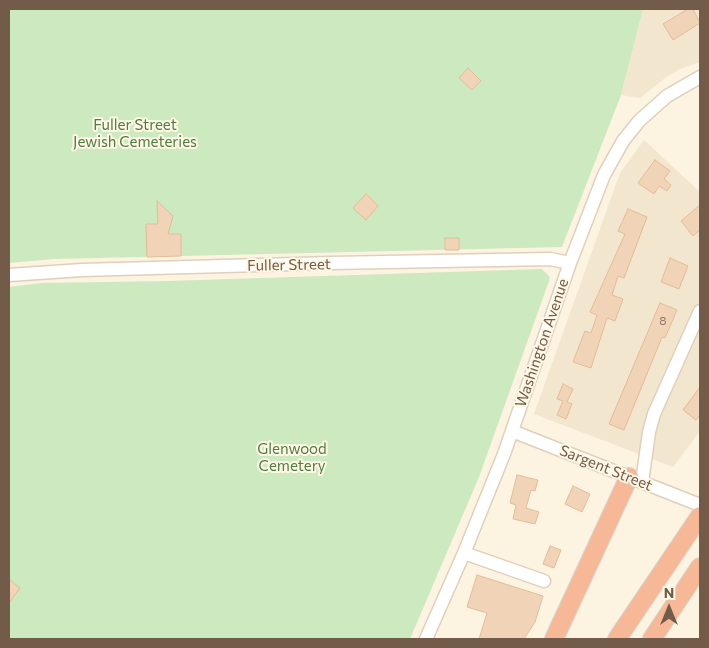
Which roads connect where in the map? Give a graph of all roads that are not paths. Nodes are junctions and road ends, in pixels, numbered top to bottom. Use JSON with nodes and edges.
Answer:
{"nodes":[{"id":1,"x":700,"y":77,"type":"edge"},
{"id":2,"x":570,"y":264,"type":"junction"},
{"id":3,"x":9,"y":275,"type":"edge"},
{"id":4,"x":700,"y":311,"type":"edge"},
{"id":5,"x":512,"y":431,"type":"junction"},
{"id":6,"x":636,"y":479,"type":"junction"},
{"id":7,"x":700,"y":505,"type":"edge"},
{"id":8,"x":700,"y":516,"type":"edge"},
{"id":9,"x":464,"y":553,"type":"junction"},
{"id":10,"x":700,"y":567,"type":"edge"},
{"id":11,"x":544,"y":581,"type":"dead end"},
{"id":12,"x":426,"y":639,"type":"edge"},
{"id":13,"x":554,"y":639,"type":"edge"},
{"id":14,"x":617,"y":639,"type":"edge"},
{"id":15,"x":652,"y":639,"type":"edge"}],
"edges":[{"from":1,"to":2,"type":"street","name":"Washington Avenue"},
{"from":2,"to":3,"type":"street","name":"Fuller Street"},
{"from":2,"to":5,"type":"street","name":"Washington Avenue"},
{"from":4,"to":6,"type":"street"},
{"from":5,"to":6,"type":"street","name":"Sargent Street"},
{"from":5,"to":9,"type":"street","name":"Washington Avenue"},
{"from":6,"to":7,"type":"street","name":"Sargent Street"},
{"from":6,"to":13,"type":"highway"},
{"from":8,"to":14,"type":"highway"},
{"from":9,"to":11,"type":"street"},
{"from":9,"to":12,"type":"street","name":"Washington Avenue"},
{"from":10,"to":15,"type":"highway"}]}
